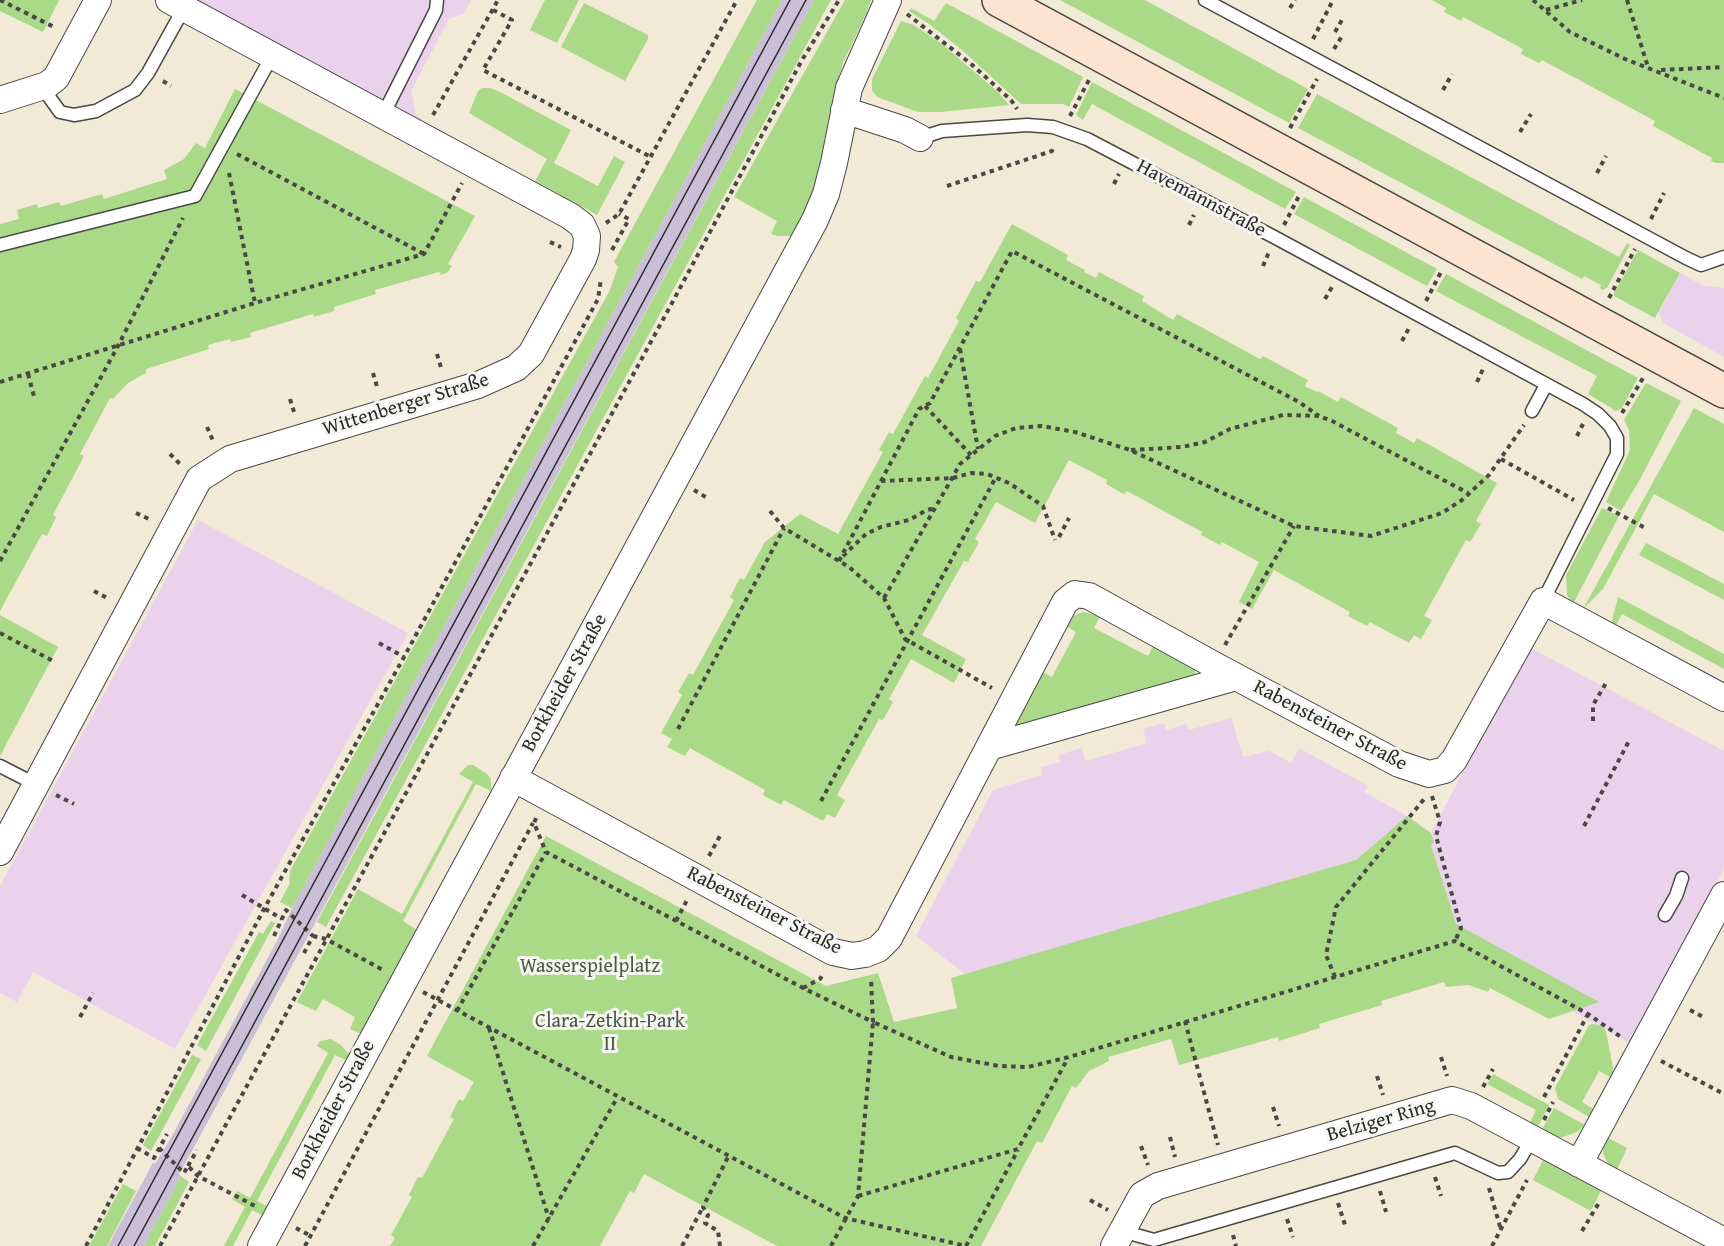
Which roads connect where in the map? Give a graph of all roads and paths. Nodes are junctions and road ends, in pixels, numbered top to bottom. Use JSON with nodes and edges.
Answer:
{"nodes":[{"id":1,"x":0,"y":0,"type":"edge"},
{"id":2,"x":98,"y":0,"type":"edge"},
{"id":3,"x":437,"y":0,"type":"edge"},
{"id":4,"x":498,"y":0,"type":"edge"},
{"id":5,"x":737,"y":0,"type":"edge"},
{"id":6,"x":839,"y":0,"type":"edge"},
{"id":7,"x":999,"y":0,"type":"edge"},
{"id":8,"x":1205,"y":0,"type":"edge"},
{"id":9,"x":1295,"y":0,"type":"edge"},
{"id":10,"x":1333,"y":0,"type":"edge"},
{"id":11,"x":1533,"y":0,"type":"edge"},
{"id":12,"x":1582,"y":0,"type":"edge"},
{"id":13,"x":1627,"y":0,"type":"edge"},
{"id":14,"x":176,"y":4,"type":"edge"},
{"id":15,"x":892,"y":4,"type":"edge"},
{"id":16,"x":1290,"y":8,"type":"dead end"},
{"id":17,"x":493,"y":10,"type":"junction"},
{"id":18,"x":1545,"y":10,"type":"junction"},
{"id":19,"x":1343,"y":18,"type":"dead end"},
{"id":20,"x":1335,"y":32,"type":"dead end"},
{"id":21,"x":78,"y":40,"type":"junction"},
{"id":22,"x":1305,"y":52,"type":"junction"},
{"id":23,"x":272,"y":56,"type":"junction"},
{"id":24,"x":1648,"y":67,"type":"junction"},
{"id":25,"x":1724,"y":67,"type":"edge"},
{"id":26,"x":1657,"y":71,"type":"junction"},
{"id":27,"x":1452,"y":74,"type":"dead end"},
{"id":28,"x":1089,"y":80,"type":"dead end"},
{"id":29,"x":42,"y":87,"type":"junction"},
{"id":30,"x":1311,"y":89,"type":"dead end"},
{"id":31,"x":1443,"y":90,"type":"dead end"},
{"id":32,"x":1724,"y":98,"type":"edge"},
{"id":33,"x":0,"y":100,"type":"edge"},
{"id":34,"x":1078,"y":102,"type":"dead end"},
{"id":35,"x":844,"y":110,"type":"junction"},
{"id":36,"x":1531,"y":114,"type":"dead end"},
{"id":37,"x":383,"y":115,"type":"junction"},
{"id":38,"x":1294,"y":120,"type":"dead end"},
{"id":39,"x":1027,"y":125,"type":"junction"},
{"id":40,"x":1520,"y":132,"type":"dead end"},
{"id":41,"x":421,"y":136,"type":"junction"},
{"id":42,"x":920,"y":138,"type":"joint"},
{"id":43,"x":224,"y":146,"type":"junction"},
{"id":44,"x":1052,"y":151,"type":"dead end"},
{"id":45,"x":1606,"y":156,"type":"dead end"},
{"id":46,"x":651,"y":157,"type":"junction"},
{"id":47,"x":472,"y":164,"type":"junction"},
{"id":48,"x":1597,"y":174,"type":"dead end"},
{"id":49,"x":947,"y":186,"type":"dead end"},
{"id":50,"x":1300,"y":194,"type":"dead end"},
{"id":51,"x":195,"y":196,"type":"junction"},
{"id":52,"x":619,"y":214,"type":"junction"},
{"id":53,"x":1288,"y":217,"type":"dead end"},
{"id":54,"x":587,"y":236,"type":"junction"},
{"id":55,"x":0,"y":245,"type":"edge"},
{"id":56,"x":424,"y":254,"type":"junction"},
{"id":57,"x":1724,"y":257,"type":"edge"},
{"id":58,"x":606,"y":260,"type":"dead end"},
{"id":59,"x":601,"y":270,"type":"dead end"},
{"id":60,"x":1440,"y":273,"type":"dead end"},
{"id":61,"x":1431,"y":290,"type":"dead end"},
{"id":62,"x":255,"y":303,"type":"junction"},
{"id":63,"x":118,"y":346,"type":"junction"},
{"id":64,"x":960,"y":349,"type":"junction"},
{"id":65,"x":28,"y":374,"type":"junction"},
{"id":66,"x":1645,"y":375,"type":"dead end"},
{"id":67,"x":0,"y":382,"type":"edge"},
{"id":68,"x":1546,"y":385,"type":"junction"},
{"id":69,"x":1724,"y":391,"type":"edge"},
{"id":70,"x":35,"y":400,"type":"dead end"},
{"id":71,"x":925,"y":406,"type":"junction"},
{"id":72,"x":1532,"y":411,"type":"joint"},
{"id":73,"x":1622,"y":415,"type":"dead end"},
{"id":74,"x":1319,"y":416,"type":"junction"},
{"id":75,"x":978,"y":449,"type":"junction"},
{"id":76,"x":1130,"y":450,"type":"junction"},
{"id":77,"x":1617,"y":454,"type":"joint"},
{"id":78,"x":971,"y":455,"type":"junction"},
{"id":79,"x":1501,"y":459,"type":"junction"},
{"id":80,"x":996,"y":477,"type":"junction"},
{"id":81,"x":953,"y":478,"type":"junction"},
{"id":82,"x":881,"y":481,"type":"junction"},
{"id":83,"x":1468,"y":493,"type":"junction"},
{"id":84,"x":1591,"y":504,"type":"junction"},
{"id":85,"x":936,"y":508,"type":"junction"},
{"id":86,"x":770,"y":511,"type":"dead end"},
{"id":87,"x":1068,"y":518,"type":"dead end"},
{"id":88,"x":1294,"y":526,"type":"junction"},
{"id":89,"x":784,"y":528,"type":"junction"},
{"id":90,"x":1647,"y":529,"type":"dead end"},
{"id":91,"x":0,"y":561,"type":"edge"},
{"id":92,"x":839,"y":561,"type":"junction"},
{"id":93,"x":884,"y":598,"type":"junction"},
{"id":94,"x":1543,"y":601,"type":"junction"},
{"id":95,"x":0,"y":633,"type":"edge"},
{"id":96,"x":908,"y":640,"type":"junction"},
{"id":97,"x":379,"y":643,"type":"dead end"},
{"id":98,"x":405,"y":657,"type":"junction"},
{"id":99,"x":56,"y":662,"type":"dead end"},
{"id":100,"x":1214,"y":665,"type":"junction"},
{"id":101,"x":1236,"y":677,"type":"junction"},
{"id":102,"x":1606,"y":683,"type":"dead end"},
{"id":103,"x":1724,"y":698,"type":"edge"},
{"id":104,"x":1013,"y":701,"type":"junction"},
{"id":105,"x":1593,"y":721,"type":"dead end"},
{"id":106,"x":678,"y":729,"type":"dead end"},
{"id":107,"x":1629,"y":741,"type":"dead end"},
{"id":108,"x":989,"y":747,"type":"junction"},
{"id":109,"x":0,"y":766,"type":"edge"},
{"id":110,"x":513,"y":778,"type":"junction"},
{"id":111,"x":37,"y":785,"type":"junction"},
{"id":112,"x":1431,"y":790,"type":"dead end"},
{"id":113,"x":547,"y":797,"type":"junction"},
{"id":114,"x":821,"y":801,"type":"dead end"},
{"id":115,"x":1434,"y":801,"type":"dead end"},
{"id":116,"x":534,"y":823,"type":"junction"},
{"id":117,"x":1584,"y":826,"type":"dead end"},
{"id":118,"x":0,"y":852,"type":"edge"},
{"id":119,"x":546,"y":852,"type":"junction"},
{"id":120,"x":1682,"y":878,"type":"dead end"},
{"id":121,"x":242,"y":895,"type":"dead end"},
{"id":122,"x":1724,"y":895,"type":"edge"},
{"id":123,"x":264,"y":909,"type":"junction"},
{"id":124,"x":1665,"y":915,"type":"dead end"},
{"id":125,"x":282,"y":919,"type":"junction"},
{"id":126,"x":274,"y":936,"type":"dead end"},
{"id":127,"x":313,"y":936,"type":"junction"},
{"id":128,"x":326,"y":939,"type":"junction"},
{"id":129,"x":1455,"y":941,"type":"junction"},
{"id":130,"x":304,"y":953,"type":"dead end"},
{"id":131,"x":865,"y":954,"type":"junction"},
{"id":132,"x":1335,"y":977,"type":"junction"},
{"id":133,"x":403,"y":981,"type":"junction"},
{"id":134,"x":93,"y":993,"type":"dead end"},
{"id":135,"x":437,"y":1000,"type":"junction"},
{"id":136,"x":457,"y":1011,"type":"junction"},
{"id":137,"x":1588,"y":1014,"type":"junction"},
{"id":138,"x":80,"y":1017,"type":"dead end"},
{"id":139,"x":1185,"y":1021,"type":"junction"},
{"id":140,"x":873,"y":1022,"type":"junction"},
{"id":141,"x":489,"y":1028,"type":"junction"},
{"id":142,"x":1640,"y":1050,"type":"junction"},
{"id":143,"x":1068,"y":1057,"type":"junction"},
{"id":144,"x":1724,"y":1094,"type":"edge"},
{"id":145,"x":1544,"y":1097,"type":"dead end"},
{"id":146,"x":617,"y":1098,"type":"junction"},
{"id":147,"x":167,"y":1134,"type":"dead end"},
{"id":148,"x":1532,"y":1139,"type":"junction"},
{"id":149,"x":137,"y":1148,"type":"junction"},
{"id":150,"x":159,"y":1148,"type":"junction"},
{"id":151,"x":1018,"y":1149,"type":"junction"},
{"id":152,"x":196,"y":1150,"type":"dead end"},
{"id":153,"x":728,"y":1158,"type":"junction"},
{"id":154,"x":1579,"y":1164,"type":"junction"},
{"id":155,"x":188,"y":1166,"type":"junction"},
{"id":156,"x":1224,"y":1168,"type":"junction"},
{"id":157,"x":1434,"y":1171,"type":"dead end"},
{"id":158,"x":1529,"y":1174,"type":"dead end"},
{"id":159,"x":198,"y":1176,"type":"junction"},
{"id":160,"x":1612,"y":1181,"type":"junction"},
{"id":161,"x":1487,"y":1182,"type":"dead end"},
{"id":162,"x":1379,"y":1187,"type":"dead end"},
{"id":163,"x":858,"y":1196,"type":"junction"},
{"id":164,"x":1441,"y":1197,"type":"dead end"},
{"id":165,"x":1337,"y":1200,"type":"dead end"},
{"id":166,"x":703,"y":1207,"type":"junction"},
{"id":167,"x":1386,"y":1212,"type":"dead end"},
{"id":168,"x":1286,"y":1215,"type":"dead end"},
{"id":169,"x":845,"y":1218,"type":"junction"},
{"id":170,"x":549,"y":1219,"type":"junction"},
{"id":171,"x":1345,"y":1225,"type":"dead end"},
{"id":172,"x":1501,"y":1230,"type":"junction"},
{"id":173,"x":1231,"y":1232,"type":"dead end"},
{"id":174,"x":1582,"y":1232,"type":"dead end"},
{"id":175,"x":1118,"y":1237,"type":"edge"},
{"id":176,"x":1293,"y":1237,"type":"dead end"},
{"id":177,"x":1724,"y":1240,"type":"edge"},
{"id":178,"x":86,"y":1246,"type":"edge"},
{"id":179,"x":160,"y":1246,"type":"edge"},
{"id":180,"x":261,"y":1246,"type":"edge"},
{"id":181,"x":305,"y":1246,"type":"edge"},
{"id":182,"x":533,"y":1246,"type":"edge"},
{"id":183,"x":682,"y":1246,"type":"edge"},
{"id":184,"x":720,"y":1246,"type":"edge"},
{"id":185,"x":831,"y":1246,"type":"edge"},
{"id":186,"x":966,"y":1246,"type":"edge"},
{"id":187,"x":1236,"y":1246,"type":"edge"},
{"id":188,"x":1492,"y":1246,"type":"edge"}],
"edges":[{"from":1,"to":21,"type":"path"},
{"from":2,"to":21,"type":"street"},
{"from":3,"to":37,"type":"lane"},
{"from":4,"to":17,"type":"path"},
{"from":5,"to":46,"type":"path"},
{"from":6,"to":128,"type":"path"},
{"from":7,"to":69,"type":"main road"},
{"from":8,"to":22,"type":"lane"},
{"from":9,"to":16,"type":"path"},
{"from":10,"to":22,"type":"path"},
{"from":11,"to":18,"type":"path"},
{"from":12,"to":18,"type":"path"},
{"from":13,"to":24,"type":"path"},
{"from":14,"to":23,"type":"street"},
{"from":14,"to":29,"type":"lane"},
{"from":15,"to":35,"type":"street"},
{"from":15,"to":39,"type":"path"},
{"from":17,"to":41,"type":"path"},
{"from":17,"to":46,"type":"path"},
{"from":18,"to":24,"type":"path"},
{"from":19,"to":20,"type":"path"},
{"from":21,"to":29,"type":"street"},
{"from":22,"to":57,"type":"lane"},
{"from":23,"to":37,"type":"street"},
{"from":23,"to":43,"type":"lane"},
{"from":24,"to":26,"type":"path"},
{"from":25,"to":26,"type":"path"},
{"from":26,"to":32,"type":"path"},
{"from":27,"to":31,"type":"path"},
{"from":28,"to":34,"type":"path"},
{"from":29,"to":33,"type":"street"},
{"from":30,"to":38,"type":"path"},
{"from":35,"to":42,"type":"street","name":"Havemannstraße"},
{"from":35,"to":110,"type":"street","name":"Borkheider Straße"},
{"from":36,"to":40,"type":"path"},
{"from":37,"to":41,"type":"street"},
{"from":39,"to":42,"type":"lane","name":"Havemannstraße"},
{"from":39,"to":68,"type":"lane","name":"Havemannstraße"},
{"from":41,"to":47,"type":"street"},
{"from":43,"to":51,"type":"lane"},
{"from":43,"to":56,"type":"path"},
{"from":43,"to":62,"type":"path"},
{"from":44,"to":49,"type":"path"},
{"from":45,"to":48,"type":"path"},
{"from":46,"to":52,"type":"path"},
{"from":47,"to":54,"type":"street"},
{"from":47,"to":56,"type":"path"},
{"from":50,"to":53,"type":"path"},
{"from":51,"to":55,"type":"lane"},
{"from":51,"to":63,"type":"path"},
{"from":52,"to":54,"type":"path"},
{"from":52,"to":58,"type":"path"},
{"from":54,"to":111,"type":"street","name":"Wittenberger Straße"},
{"from":56,"to":62,"type":"path"},
{"from":59,"to":98,"type":"path"},
{"from":60,"to":61,"type":"path"},
{"from":62,"to":63,"type":"path"},
{"from":63,"to":65,"type":"path"},
{"from":63,"to":91,"type":"path"},
{"from":64,"to":71,"type":"path"},
{"from":64,"to":74,"type":"path"},
{"from":64,"to":75,"type":"path"},
{"from":65,"to":67,"type":"path"},
{"from":65,"to":70,"type":"path"},
{"from":66,"to":73,"type":"path"},
{"from":68,"to":72,"type":"lane"},
{"from":68,"to":77,"type":"lane","name":"Havemannstraße"},
{"from":71,"to":78,"type":"path"},
{"from":71,"to":82,"type":"path"},
{"from":72,"to":79,"type":"path"},
{"from":74,"to":76,"type":"path"},
{"from":74,"to":83,"type":"path"},
{"from":75,"to":76,"type":"path"},
{"from":75,"to":78,"type":"path"},
{"from":76,"to":88,"type":"path"},
{"from":77,"to":84,"type":"lane","name":"Rabensteiner Straße"},
{"from":78,"to":81,"type":"path"},
{"from":79,"to":83,"type":"path"},
{"from":79,"to":84,"type":"path"},
{"from":80,"to":81,"type":"path"},
{"from":80,"to":87,"type":"path"},
{"from":80,"to":96,"type":"path"},
{"from":81,"to":82,"type":"path"},
{"from":81,"to":85,"type":"path"},
{"from":82,"to":92,"type":"path"},
{"from":83,"to":88,"type":"path"},
{"from":84,"to":90,"type":"path"},
{"from":84,"to":94,"type":"lane","name":"Rabensteiner Straße"},
{"from":85,"to":92,"type":"path"},
{"from":85,"to":93,"type":"path"},
{"from":86,"to":89,"type":"path"},
{"from":88,"to":100,"type":"path"},
{"from":89,"to":92,"type":"path"},
{"from":89,"to":106,"type":"path"},
{"from":92,"to":93,"type":"path"},
{"from":93,"to":96,"type":"path"},
{"from":94,"to":101,"type":"street","name":"Rabensteiner Straße"},
{"from":94,"to":103,"type":"street"},
{"from":95,"to":99,"type":"path"},
{"from":96,"to":104,"type":"path"},
{"from":96,"to":114,"type":"path"},
{"from":97,"to":98,"type":"path"},
{"from":98,"to":123,"type":"path"},
{"from":100,"to":101,"type":"street","name":"Rabensteiner Straße"},
{"from":100,"to":104,"type":"street","name":"Rabensteiner Straße"},
{"from":101,"to":108,"type":"street","name":"Rabensteiner Straße"},
{"from":102,"to":105,"type":"path"},
{"from":104,"to":108,"type":"street","name":"Rabensteiner Straße"},
{"from":107,"to":117,"type":"path"},
{"from":108,"to":131,"type":"street","name":"Rabensteiner Straße"},
{"from":109,"to":111,"type":"lane"},
{"from":110,"to":113,"type":"street","name":"Rabensteiner Straße"},
{"from":110,"to":133,"type":"street","name":"Borkheider Straße"},
{"from":111,"to":118,"type":"street","name":"Wittenberger Straße"},
{"from":112,"to":132,"type":"path"},
{"from":113,"to":116,"type":"path"},
{"from":113,"to":131,"type":"street","name":"Rabensteiner Straße"},
{"from":115,"to":129,"type":"path"},
{"from":116,"to":119,"type":"path"},
{"from":116,"to":135,"type":"path"},
{"from":119,"to":136,"type":"path"},
{"from":119,"to":140,"type":"path"},
{"from":120,"to":124,"type":"lane"},
{"from":121,"to":123,"type":"path"},
{"from":122,"to":142,"type":"street"},
{"from":123,"to":125,"type":"path"},
{"from":123,"to":149,"type":"path"},
{"from":125,"to":126,"type":"path"},
{"from":125,"to":127,"type":"path"},
{"from":127,"to":128,"type":"path"},
{"from":127,"to":130,"type":"path"},
{"from":128,"to":133,"type":"path"},
{"from":128,"to":159,"type":"path"},
{"from":129,"to":132,"type":"path"},
{"from":129,"to":137,"type":"path"},
{"from":131,"to":140,"type":"path"},
{"from":132,"to":139,"type":"path"},
{"from":133,"to":135,"type":"path"},
{"from":133,"to":180,"type":"street","name":"Borkheider Straße"},
{"from":134,"to":138,"type":"path"},
{"from":135,"to":136,"type":"path"},
{"from":135,"to":181,"type":"path"},
{"from":136,"to":141,"type":"path"},
{"from":137,"to":142,"type":"path"},
{"from":137,"to":145,"type":"path"},
{"from":139,"to":143,"type":"path"},
{"from":139,"to":156,"type":"path"},
{"from":140,"to":143,"type":"path"},
{"from":140,"to":163,"type":"path"},
{"from":141,"to":146,"type":"path"},
{"from":141,"to":170,"type":"path"},
{"from":142,"to":144,"type":"path"},
{"from":142,"to":154,"type":"street"},
{"from":143,"to":151,"type":"path"},
{"from":146,"to":153,"type":"path"},
{"from":146,"to":170,"type":"path"},
{"from":147,"to":150,"type":"path"},
{"from":148,"to":154,"type":"street","name":"Belziger Ring"},
{"from":148,"to":156,"type":"street","name":"Belziger Ring"},
{"from":148,"to":175,"type":"lane"},
{"from":149,"to":150,"type":"path"},
{"from":149,"to":178,"type":"path"},
{"from":150,"to":155,"type":"path"},
{"from":151,"to":163,"type":"path"},
{"from":151,"to":186,"type":"path"},
{"from":152,"to":155,"type":"path"},
{"from":153,"to":166,"type":"path"},
{"from":153,"to":169,"type":"path"},
{"from":154,"to":160,"type":"street","name":"Belziger Ring"},
{"from":155,"to":159,"type":"path"},
{"from":156,"to":175,"type":"street","name":"Belziger Ring"},
{"from":157,"to":164,"type":"path"},
{"from":158,"to":172,"type":"path"},
{"from":159,"to":179,"type":"path"},
{"from":160,"to":174,"type":"path"},
{"from":160,"to":177,"type":"street","name":"Belziger Ring"},
{"from":161,"to":172,"type":"path"},
{"from":162,"to":167,"type":"path"},
{"from":163,"to":169,"type":"path"},
{"from":165,"to":171,"type":"path"},
{"from":166,"to":183,"type":"path"},
{"from":166,"to":184,"type":"path"},
{"from":168,"to":176,"type":"path"},
{"from":169,"to":185,"type":"path"},
{"from":169,"to":186,"type":"path"},
{"from":170,"to":182,"type":"path"},
{"from":172,"to":188,"type":"path"},
{"from":173,"to":187,"type":"path"}]}
